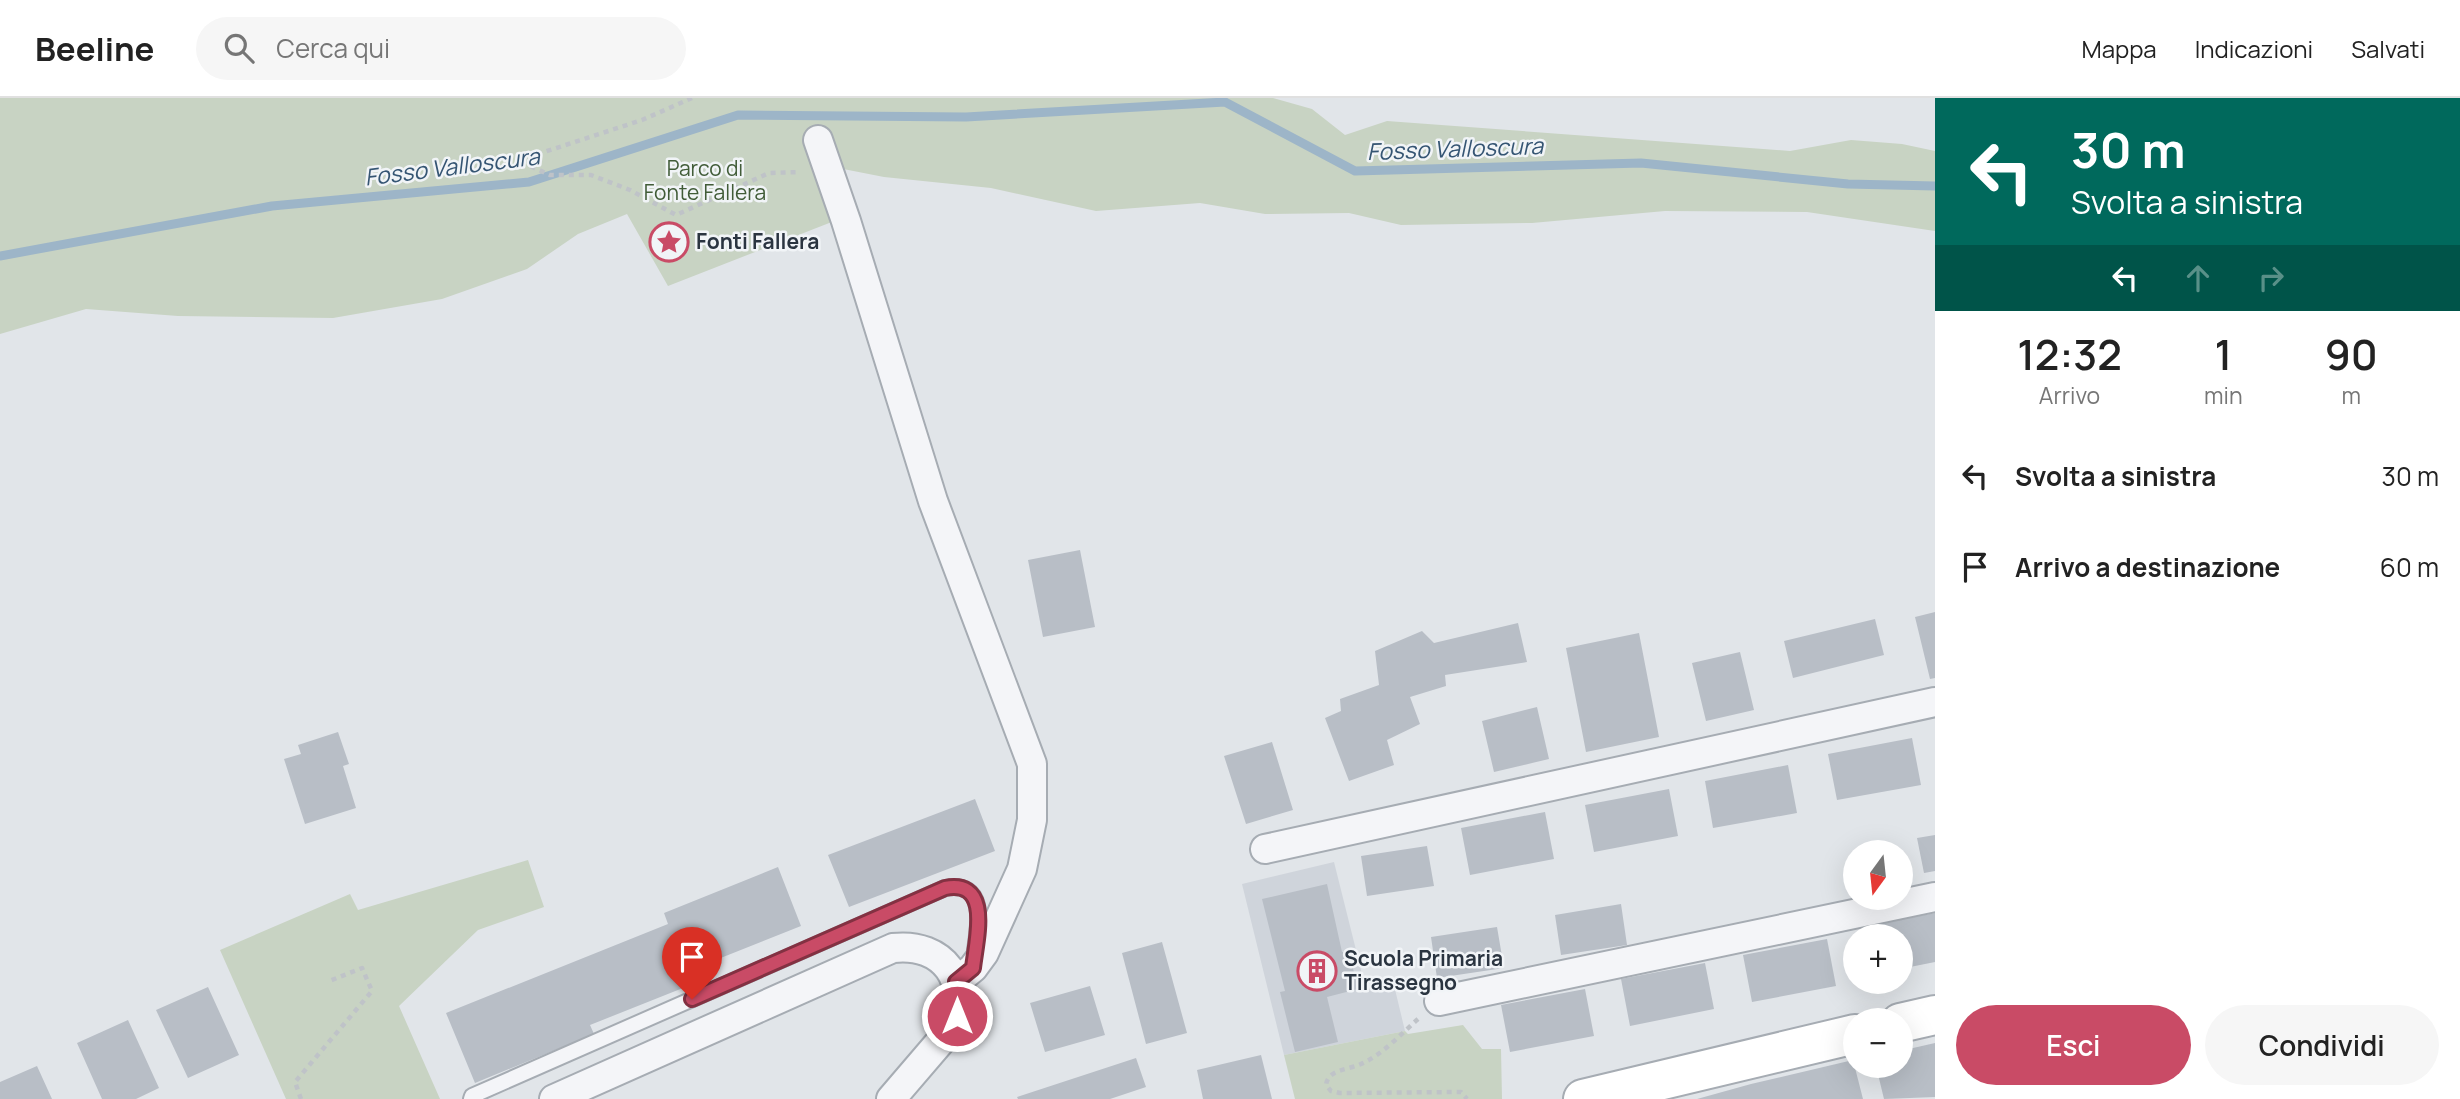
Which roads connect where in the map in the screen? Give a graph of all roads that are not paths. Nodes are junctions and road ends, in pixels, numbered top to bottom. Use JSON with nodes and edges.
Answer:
{"nodes":[{"id":1,"x":818,"y":140,"type":"dead end"},
{"id":2,"x":1935,"y":702,"type":"edge"},
{"id":3,"x":1265,"y":849,"type":"dead end"},
{"id":4,"x":1935,"y":897,"type":"edge"},
{"id":5,"x":964,"y":975,"type":"junction"},
{"id":6,"x":1439,"y":1001,"type":"dead end"},
{"id":7,"x":1935,"y":1015,"type":"edge"},
{"id":8,"x":1913,"y":1020,"type":"edge"},
{"id":9,"x":1843,"y":1037,"type":"edge"},
{"id":10,"x":471,"y":1099,"type":"edge"},
{"id":11,"x":554,"y":1099,"type":"edge"},
{"id":12,"x":891,"y":1099,"type":"edge"},
{"id":13,"x":1583,"y":1099,"type":"edge"}],
"edges":[{"from":1,"to":5,"type":"street"},
{"from":2,"to":3,"type":"street"},
{"from":4,"to":6,"type":"street"},
{"from":5,"to":10,"type":"lane"},
{"from":5,"to":11,"type":"street"},
{"from":5,"to":12,"type":"street"},
{"from":7,"to":8,"type":"main road"},
{"from":9,"to":13,"type":"main road"}]}
